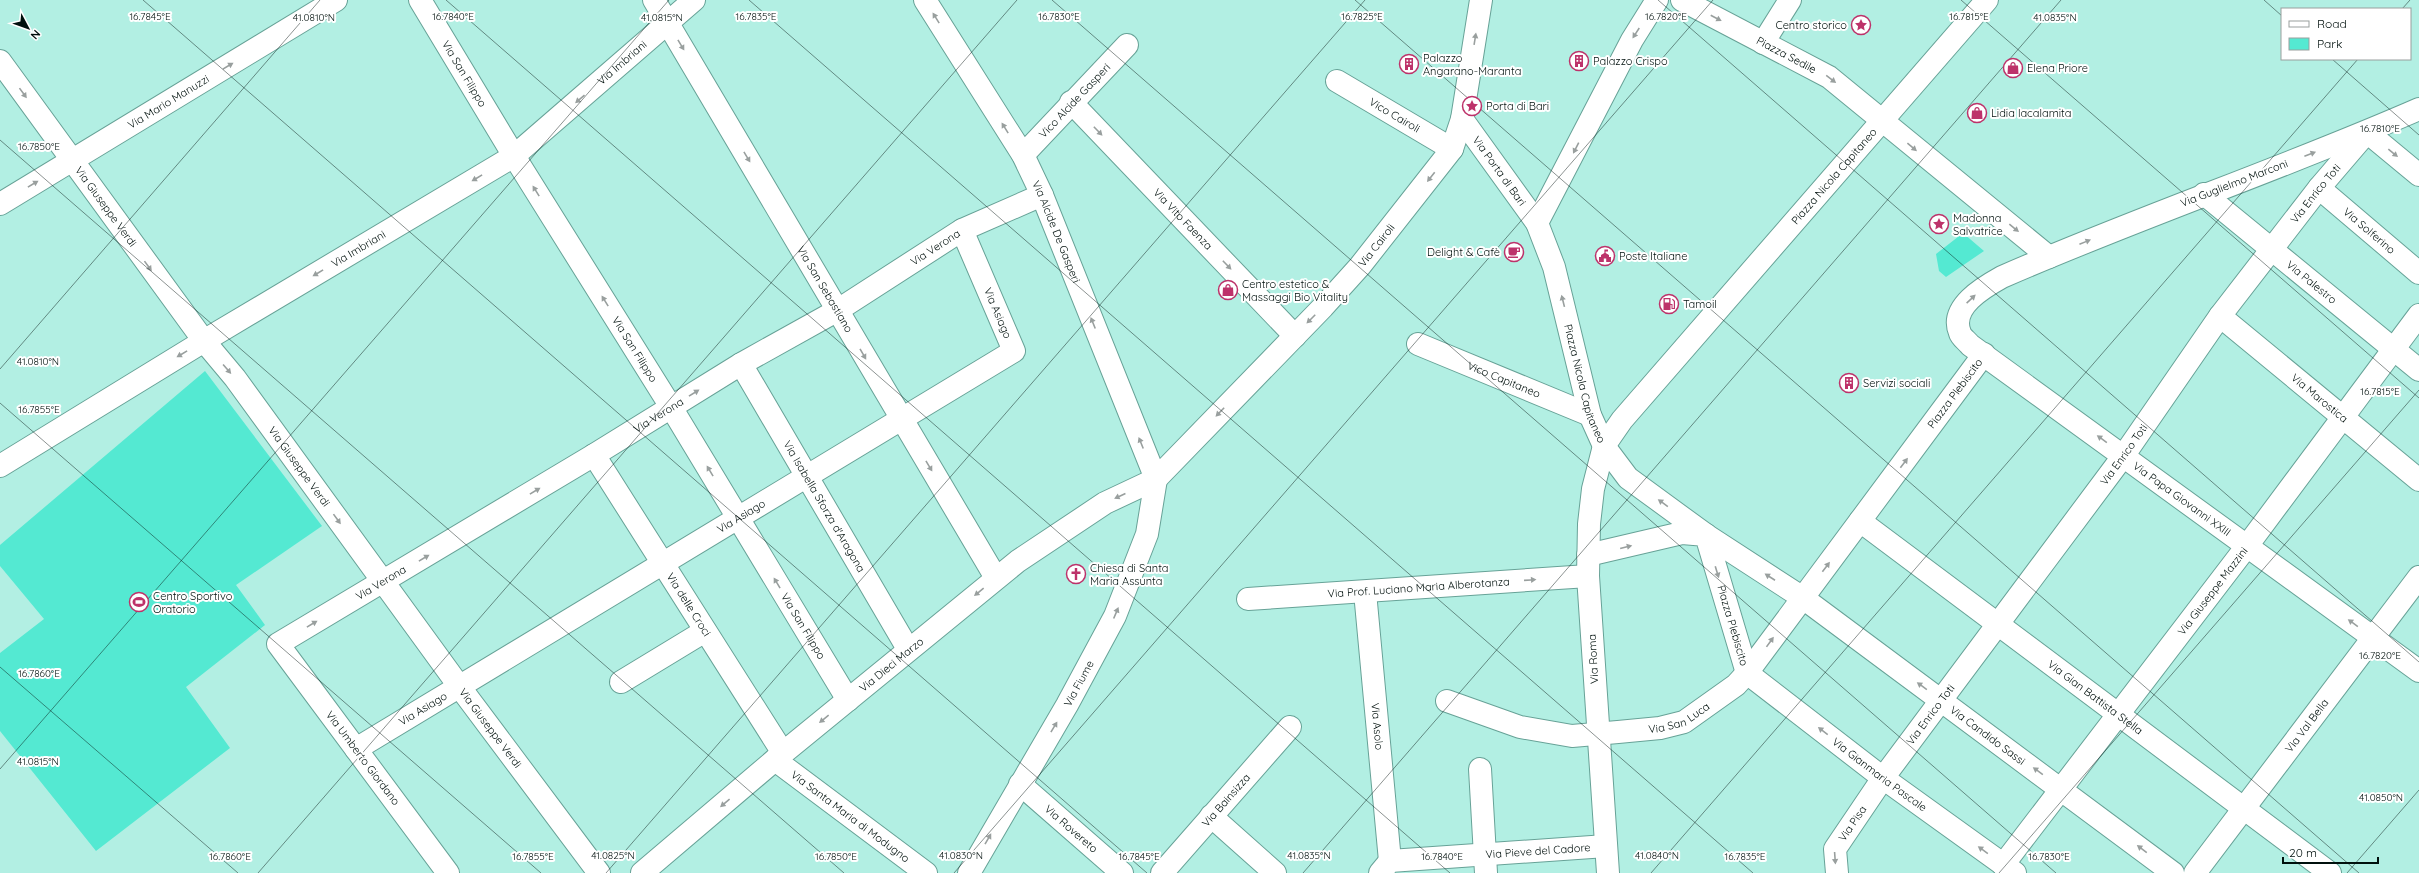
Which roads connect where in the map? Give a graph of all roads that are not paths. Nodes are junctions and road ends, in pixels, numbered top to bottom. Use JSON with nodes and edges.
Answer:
{"nodes":[{"id":1,"x":336,"y":0,"type":"edge"},
{"id":2,"x":420,"y":0,"type":"edge"},
{"id":3,"x":654,"y":0,"type":"edge"},
{"id":4,"x":694,"y":0,"type":"edge"},
{"id":5,"x":924,"y":0,"type":"edge"},
{"id":6,"x":1481,"y":0,"type":"edge"},
{"id":7,"x":1657,"y":0,"type":"edge"},
{"id":8,"x":1790,"y":0,"type":"edge"},
{"id":9,"x":1987,"y":0,"type":"edge"},
{"id":10,"x":1688,"y":1,"type":"edge"},
{"id":11,"x":668,"y":24,"type":"junction"},
{"id":12,"x":1763,"y":43,"type":"junction"},
{"id":13,"x":1127,"y":45,"type":"dead end"},
{"id":14,"x":0,"y":61,"type":"edge"},
{"id":15,"x":1337,"y":81,"type":"dead end"},
{"id":16,"x":1071,"y":102,"type":"junction"},
{"id":17,"x":2419,"y":109,"type":"edge"},
{"id":18,"x":1462,"y":119,"type":"junction"},
{"id":19,"x":1882,"y":122,"type":"junction"},
{"id":20,"x":2366,"y":132,"type":"junction"},
{"id":21,"x":1452,"y":149,"type":"junction"},
{"id":22,"x":1022,"y":155,"type":"junction"},
{"id":23,"x":514,"y":156,"type":"junction"},
{"id":24,"x":72,"y":161,"type":"junction"},
{"id":25,"x":2419,"y":175,"type":"edge"},
{"id":26,"x":2319,"y":188,"type":"junction"},
{"id":27,"x":2204,"y":194,"type":"junction"},
{"id":28,"x":1042,"y":195,"type":"junction"},
{"id":29,"x":0,"y":204,"type":"edge"},
{"id":30,"x":1537,"y":223,"type":"junction"},
{"id":31,"x":962,"y":230,"type":"junction"},
{"id":32,"x":2271,"y":249,"type":"junction"},
{"id":33,"x":2049,"y":256,"type":"junction"},
{"id":34,"x":2419,"y":273,"type":"edge"},
{"id":35,"x":838,"y":310,"type":"junction"},
{"id":36,"x":2419,"y":315,"type":"edge"},
{"id":37,"x":2220,"y":316,"type":"junction"},
{"id":38,"x":1295,"y":336,"type":"junction"},
{"id":39,"x":204,"y":341,"type":"junction"},
{"id":40,"x":1418,"y":344,"type":"dead end"},
{"id":41,"x":2392,"y":348,"type":"junction"},
{"id":42,"x":1984,"y":354,"type":"junction"},
{"id":43,"x":741,"y":364,"type":"junction"},
{"id":44,"x":2419,"y":370,"type":"edge"},
{"id":45,"x":671,"y":407,"type":"junction"},
{"id":46,"x":1590,"y":415,"type":"junction"},
{"id":47,"x":2342,"y":417,"type":"junction"},
{"id":48,"x":901,"y":418,"type":"junction"},
{"id":49,"x":1604,"y":446,"type":"junction"},
{"id":50,"x":594,"y":455,"type":"junction"},
{"id":51,"x":2124,"y":455,"type":"junction"},
{"id":52,"x":0,"y":466,"type":"edge"},
{"id":53,"x":806,"y":475,"type":"junction"},
{"id":54,"x":1156,"y":479,"type":"junction"},
{"id":55,"x":2419,"y":480,"type":"edge"},
{"id":56,"x":738,"y":517,"type":"junction"},
{"id":57,"x":1860,"y":521,"type":"junction"},
{"id":58,"x":1706,"y":535,"type":"junction"},
{"id":59,"x":2247,"y":546,"type":"junction"},
{"id":60,"x":662,"y":563,"type":"junction"},
{"id":61,"x":1588,"y":565,"type":"junction"},
{"id":62,"x":2419,"y":577,"type":"edge"},
{"id":63,"x":996,"y":578,"type":"junction"},
{"id":64,"x":383,"y":582,"type":"junction"},
{"id":65,"x":1365,"y":592,"type":"junction"},
{"id":66,"x":1802,"y":598,"type":"junction"},
{"id":67,"x":1248,"y":599,"type":"dead end"},
{"id":68,"x":1998,"y":624,"type":"junction"},
{"id":69,"x":705,"y":631,"type":"junction"},
{"id":70,"x":2372,"y":637,"type":"junction"},
{"id":71,"x":278,"y":644,"type":"joint"},
{"id":72,"x":908,"y":650,"type":"junction"},
{"id":73,"x":2419,"y":671,"type":"edge"},
{"id":74,"x":1747,"y":673,"type":"junction"},
{"id":75,"x":621,"y":682,"type":"dead end"},
{"id":76,"x":459,"y":686,"type":"junction"},
{"id":77,"x":1941,"y":699,"type":"junction"},
{"id":78,"x":848,"y":700,"type":"junction"},
{"id":79,"x":1448,"y":701,"type":"dead end"},
{"id":80,"x":2119,"y":713,"type":"junction"},
{"id":81,"x":1290,"y":727,"type":"dead end"},
{"id":82,"x":1598,"y":734,"type":"junction"},
{"id":83,"x":356,"y":749,"type":"junction"},
{"id":84,"x":779,"y":757,"type":"junction"},
{"id":85,"x":1480,"y":769,"type":"dead end"},
{"id":86,"x":1883,"y":778,"type":"junction"},
{"id":87,"x":1020,"y":784,"type":"junction"},
{"id":88,"x":2062,"y":789,"type":"junction"},
{"id":89,"x":2243,"y":808,"type":"junction"},
{"id":90,"x":1211,"y":816,"type":"junction"},
{"id":91,"x":1606,"y":846,"type":"junction"},
{"id":92,"x":1485,"y":865,"type":"edge"},
{"id":93,"x":1396,"y":867,"type":"edge"},
{"id":94,"x":2009,"y":869,"type":"edge"},
{"id":95,"x":448,"y":873,"type":"edge"},
{"id":96,"x":599,"y":873,"type":"edge"},
{"id":97,"x":642,"y":873,"type":"edge"},
{"id":98,"x":926,"y":873,"type":"edge"},
{"id":99,"x":969,"y":873,"type":"edge"},
{"id":100,"x":1122,"y":873,"type":"edge"},
{"id":101,"x":1162,"y":873,"type":"edge"},
{"id":102,"x":1275,"y":873,"type":"edge"},
{"id":103,"x":1608,"y":873,"type":"edge"},
{"id":104,"x":1837,"y":873,"type":"edge"},
{"id":105,"x":2173,"y":873,"type":"edge"},
{"id":106,"x":2195,"y":873,"type":"edge"},
{"id":107,"x":2330,"y":873,"type":"edge"}],
"edges":[{"from":24,"to":1,"type":"street","name":"Via Mario Manuzzi","one_way":true},
{"from":2,"to":23,"type":"street","name":"Via San Filippo"},
{"from":3,"to":11,"type":"street","name":"Via San Sebastiano"},
{"from":4,"to":11,"type":"street","name":"Via Imbriani"},
{"from":22,"to":5,"type":"street","name":"Via Alcide De Gasperi","one_way":true},
{"from":18,"to":6,"type":"street","name":"Via Cairoli","one_way":true},
{"from":7,"to":30,"type":"street","one_way":true},
{"from":8,"to":12,"type":"street"},
{"from":9,"to":19,"type":"street","name":"Piazza Nicola Capitaneo"},
{"from":10,"to":12,"type":"street","name":"Piazza Sedile","one_way":true},
{"from":11,"to":23,"type":"street","name":"Via Imbriani","one_way":true},
{"from":11,"to":35,"type":"street","name":"Via San Sebastiano","one_way":true},
{"from":12,"to":19,"type":"street","name":"Piazza Sedile","one_way":true},
{"from":13,"to":16,"type":"street","name":"Vico Alcide Gasperi"},
{"from":14,"to":24,"type":"street","name":"Via Giuseppe Verdi","one_way":true},
{"from":15,"to":21,"type":"street","name":"Vico Cairoli"},
{"from":16,"to":22,"type":"street","name":"Vico Alcide Gasperi"},
{"from":16,"to":38,"type":"street","name":"Via Vito Faenza","one_way":true},
{"from":17,"to":20,"type":"street","name":"Via Guglielmo Marconi"},
{"from":18,"to":21,"type":"street","name":"Via Cairoli"},
{"from":18,"to":30,"type":"street","name":"Via Porta di Bari"},
{"from":19,"to":33,"type":"street","one_way":true},
{"from":19,"to":49,"type":"street","name":"Piazza Nicola Capitaneo"},
{"from":20,"to":25,"type":"street","one_way":true},
{"from":20,"to":26,"type":"street","name":"Via Enrico Toti"},
{"from":27,"to":20,"type":"street","name":"Via Guglielmo Marconi","one_way":true},
{"from":21,"to":38,"type":"street","name":"Via Cairoli","one_way":true},
{"from":22,"to":28,"type":"street","name":"Via Alcide De Gasperi"},
{"from":23,"to":39,"type":"street","name":"Via Imbriani","one_way":true},
{"from":45,"to":23,"type":"street","name":"Via San Filippo","one_way":true},
{"from":29,"to":24,"type":"street","name":"Via Mario Manuzzi","one_way":true},
{"from":24,"to":39,"type":"street","name":"Via Giuseppe Verdi","one_way":true},
{"from":26,"to":32,"type":"street","name":"Via Enrico Toti"},
{"from":26,"to":34,"type":"street","name":"Via Solferino"},
{"from":27,"to":32,"type":"street","name":"Via Palestro"},
{"from":33,"to":27,"type":"street","name":"Via Guglielmo Marconi","one_way":true},
{"from":28,"to":31,"type":"street","name":"Via Verona"},
{"from":54,"to":28,"type":"street","name":"Via Alcide De Gasperi","one_way":true},
{"from":46,"to":30,"type":"street","name":"Piazza Nicola Capitaneo","one_way":true},
{"from":31,"to":35,"type":"street","name":"Via Verona"},
{"from":31,"to":48,"type":"street","name":"Via Asiago"},
{"from":32,"to":37,"type":"street","name":"Via Enrico Toti"},
{"from":32,"to":41,"type":"street","name":"Via Palestro"},
{"from":42,"to":33,"type":"street","name":"Piazza Plebiscito","one_way":true},
{"from":35,"to":43,"type":"street","name":"Via Verona"},
{"from":35,"to":48,"type":"street","name":"Via San Sebastiano","one_way":true},
{"from":36,"to":41,"type":"street","name":"Via Giuseppe Mazzini"},
{"from":37,"to":47,"type":"street","name":"Via Marostica"},
{"from":37,"to":51,"type":"street","name":"Via Enrico Toti"},
{"from":38,"to":54,"type":"street","name":"Via Cairoli","one_way":true},
{"from":39,"to":52,"type":"street","name":"Via Imbriani","one_way":true},
{"from":39,"to":64,"type":"street","name":"Via Giuseppe Verdi","one_way":true},
{"from":40,"to":46,"type":"street","name":"Vico Capitaneo"},
{"from":41,"to":44,"type":"street","name":"Via Palestro"},
{"from":41,"to":47,"type":"street","name":"Via Giuseppe Mazzini"},
{"from":51,"to":42,"type":"street","name":"Via Papa Giovanni XXIII","one_way":true},
{"from":57,"to":42,"type":"street","name":"Piazza Plebiscito","one_way":true},
{"from":45,"to":43,"type":"street","name":"Via Verona","one_way":true},
{"from":43,"to":53,"type":"street","name":"Via Isabella Sforza d'Aragona"},
{"from":45,"to":50,"type":"street","name":"Via Verona"},
{"from":56,"to":45,"type":"street","name":"Via San Filippo","one_way":true},
{"from":46,"to":49,"type":"street","name":"Piazza Nicola Capitaneo"},
{"from":47,"to":55,"type":"street","name":"Via Marostica"},
{"from":47,"to":59,"type":"street","name":"Via Giuseppe Mazzini"},
{"from":48,"to":53,"type":"street","name":"Via Asiago"},
{"from":48,"to":63,"type":"street","name":"Via San Sebastiano","one_way":true},
{"from":58,"to":49,"type":"street","one_way":true},
{"from":49,"to":61,"type":"street","name":"Via Roma"},
{"from":50,"to":60,"type":"street","name":"Via delle Croci"},
{"from":64,"to":50,"type":"street","name":"Via Verona","one_way":true},
{"from":51,"to":59,"type":"street","name":"Via Papa Giovanni XXIII"},
{"from":51,"to":68,"type":"street","name":"Via Enrico Toti"},
{"from":53,"to":56,"type":"street","name":"Via Asiago"},
{"from":53,"to":72,"type":"street","name":"Via Isabella Sforza d'Aragona"},
{"from":54,"to":63,"type":"street","name":"Via Dieci Marzo","one_way":true},
{"from":87,"to":54,"type":"street","name":"Via Fiume","one_way":true},
{"from":56,"to":60,"type":"street","name":"Via Asiago"},
{"from":78,"to":56,"type":"street","name":"Via San Filippo","one_way":true},
{"from":66,"to":57,"type":"street","name":"Piazza Plebiscito","one_way":true},
{"from":57,"to":68,"type":"street","name":"Via Gian Battista Stella"},
{"from":61,"to":58,"type":"street","one_way":true},
{"from":66,"to":58,"type":"street","one_way":true},
{"from":58,"to":74,"type":"street","name":"Piazza Plebiscito","one_way":true},
{"from":70,"to":59,"type":"street","name":"Via Papa Giovanni XXIII","one_way":true},
{"from":59,"to":80,"type":"street","name":"Via Giuseppe Mazzini"},
{"from":60,"to":69,"type":"street","name":"Via delle Croci"},
{"from":60,"to":76,"type":"street","name":"Via Asiago"},
{"from":65,"to":61,"type":"street","name":"Via Prof. Luciano Maria Alberotanza","one_way":true},
{"from":61,"to":82,"type":"street","name":"Via Roma"},
{"from":62,"to":70,"type":"street","name":"Via Val Bella"},
{"from":63,"to":72,"type":"street","name":"Via Dieci Marzo","one_way":true},
{"from":71,"to":64,"type":"street","name":"Via Verona","one_way":true},
{"from":64,"to":76,"type":"street","name":"Via Giuseppe Verdi"},
{"from":65,"to":67,"type":"street","name":"Via Prof. Luciano Maria Alberotanza"},
{"from":65,"to":93,"type":"street","name":"Via Asolo"},
{"from":74,"to":66,"type":"street","name":"Piazza Plebiscito","one_way":true},
{"from":77,"to":66,"type":"street","name":"Via Candido Sassi","one_way":true},
{"from":68,"to":77,"type":"street","name":"Via Enrico Toti"},
{"from":68,"to":80,"type":"street","name":"Via Gian Battista Stella"},
{"from":69,"to":75,"type":"street"},
{"from":69,"to":84,"type":"street","name":"Via delle Croci"},
{"from":70,"to":73,"type":"street","name":"Via Papa Giovanni XXIII"},
{"from":70,"to":89,"type":"street","name":"Via Val Bella"},
{"from":71,"to":83,"type":"street","name":"Via Umberto Giordano"},
{"from":72,"to":78,"type":"street","name":"Via Dieci Marzo"},
{"from":74,"to":82,"type":"street","name":"Via San Luca"},
{"from":86,"to":74,"type":"street","name":"Via Gianmaria Pascale","one_way":true},
{"from":76,"to":83,"type":"street","name":"Via Asiago"},
{"from":76,"to":96,"type":"street","name":"Via Giuseppe Verdi"},
{"from":77,"to":86,"type":"street","name":"Via Enrico Toti"},
{"from":88,"to":77,"type":"street","name":"Via Candido Sassi","one_way":true},
{"from":78,"to":84,"type":"street","name":"Via Dieci Marzo","one_way":true},
{"from":79,"to":82,"type":"street","name":"Via San Luca"},
{"from":80,"to":88,"type":"street","name":"Via Giuseppe Mazzini"},
{"from":80,"to":89,"type":"street","name":"Via Gian Battista Stella"},
{"from":81,"to":90,"type":"street","name":"Via Bainsizza"},
{"from":82,"to":91,"type":"street","name":"Via Roma"},
{"from":83,"to":95,"type":"street","name":"Via Umberto Giordano"},
{"from":84,"to":97,"type":"street","name":"Via Dieci Marzo","one_way":true},
{"from":84,"to":98,"type":"street","name":"Via Santa Maria di Modugno"},
{"from":85,"to":92,"type":"street"},
{"from":94,"to":86,"type":"street","name":"Via Gianmaria Pascale","one_way":true},
{"from":86,"to":104,"type":"street","name":"Via Pisa","one_way":true},
{"from":99,"to":87,"type":"street","name":"Via Fiume","one_way":true},
{"from":87,"to":100,"type":"street","name":"Via Rovereto"},
{"from":88,"to":94,"type":"street","name":"Via Giuseppe Mazzini"},
{"from":105,"to":88,"type":"street","name":"Via Candido Sassi","one_way":true},
{"from":89,"to":106,"type":"street","name":"Via Val Bella"},
{"from":89,"to":107,"type":"street","name":"Via Gian Battista Stella"},
{"from":90,"to":101,"type":"street","name":"Via Bainsizza"},
{"from":90,"to":102,"type":"street"},
{"from":91,"to":92,"type":"street","name":"Via Pieve del Cadore"},
{"from":91,"to":103,"type":"street","name":"Via Roma"},
{"from":92,"to":93,"type":"street","name":"Via Pieve del Cadore"}]}
